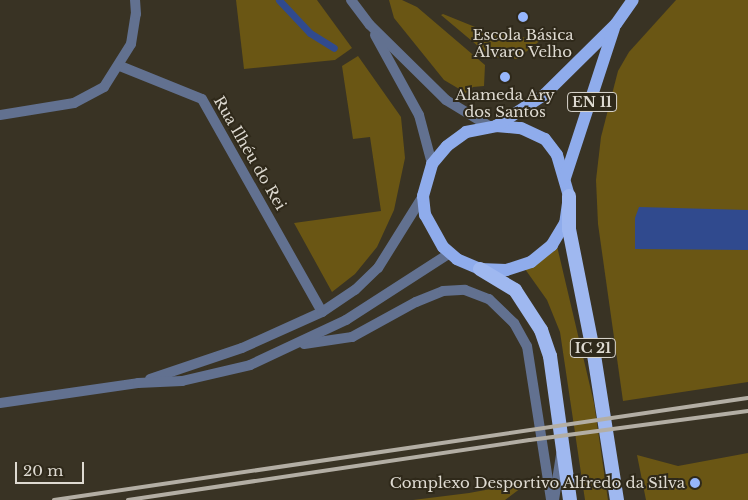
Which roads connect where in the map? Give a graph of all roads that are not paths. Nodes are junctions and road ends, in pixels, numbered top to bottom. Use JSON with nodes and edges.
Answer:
{"nodes":[{"id":1,"x":135,"y":0,"type":"edge"},
{"id":2,"x":351,"y":0,"type":"edge"},
{"id":3,"x":633,"y":0,"type":"edge"},
{"id":4,"x":616,"y":24,"type":"junction"},
{"id":5,"x":370,"y":25,"type":"junction"},
{"id":6,"x":120,"y":66,"type":"junction"},
{"id":7,"x":0,"y":114,"type":"edge"},
{"id":8,"x":493,"y":126,"type":"junction"},
{"id":9,"x":432,"y":164,"type":"junction"},
{"id":10,"x":565,"y":178,"type":"junction"},
{"id":11,"x":424,"y":196,"type":"junction"},
{"id":12,"x":569,"y":196,"type":"junction"},
{"id":13,"x":450,"y":253,"type":"junction"},
{"id":14,"x":480,"y":269,"type":"junction"},
{"id":15,"x":322,"y":312,"type":"junction"},
{"id":16,"x":296,"y":345,"type":"junction"},
{"id":17,"x":138,"y":383,"type":"junction"},
{"id":18,"x":0,"y":403,"type":"edge"},
{"id":19,"x":562,"y":444,"type":"junction"},
{"id":20,"x":552,"y":500,"type":"edge"},
{"id":21,"x":570,"y":500,"type":"edge"},
{"id":22,"x":616,"y":500,"type":"edge"}],
"edges":[{"from":1,"to":6,"type":"street"},
{"from":2,"to":5,"type":"street"},
{"from":3,"to":4,"type":"main road","number":"EN 11"},
{"from":4,"to":8,"type":"main road","number":"EN 11"},
{"from":4,"to":10,"type":"main road","number":"EN 11"},
{"from":5,"to":8,"type":"street"},
{"from":5,"to":9,"type":"street"},
{"from":6,"to":7,"type":"street"},
{"from":6,"to":15,"type":"street","name":"Rua Ilhéu do Rei"},
{"from":8,"to":9,"type":"main road","number":"EN 11"},
{"from":8,"to":10,"type":"main road","number":"EN 11"},
{"from":9,"to":11,"type":"main road","number":"EN 11"},
{"from":10,"to":12,"type":"main road","number":"EN 11"},
{"from":11,"to":13,"type":"main road","number":"EN 11"},
{"from":11,"to":15,"type":"street"},
{"from":12,"to":14,"type":"main road","number":"EN 11"},
{"from":12,"to":22,"type":"highway","number":"IC 21"},
{"from":13,"to":14,"type":"main road","number":"EN 11"},
{"from":13,"to":16,"type":"street"},
{"from":14,"to":19,"type":"highway","number":"IC 21"},
{"from":15,"to":17,"type":"street"},
{"from":16,"to":17,"type":"street"},
{"from":16,"to":20,"type":"street"},
{"from":17,"to":18,"type":"street"},
{"from":19,"to":20,"type":"street"},
{"from":19,"to":21,"type":"highway","number":"IC 21"}]}
